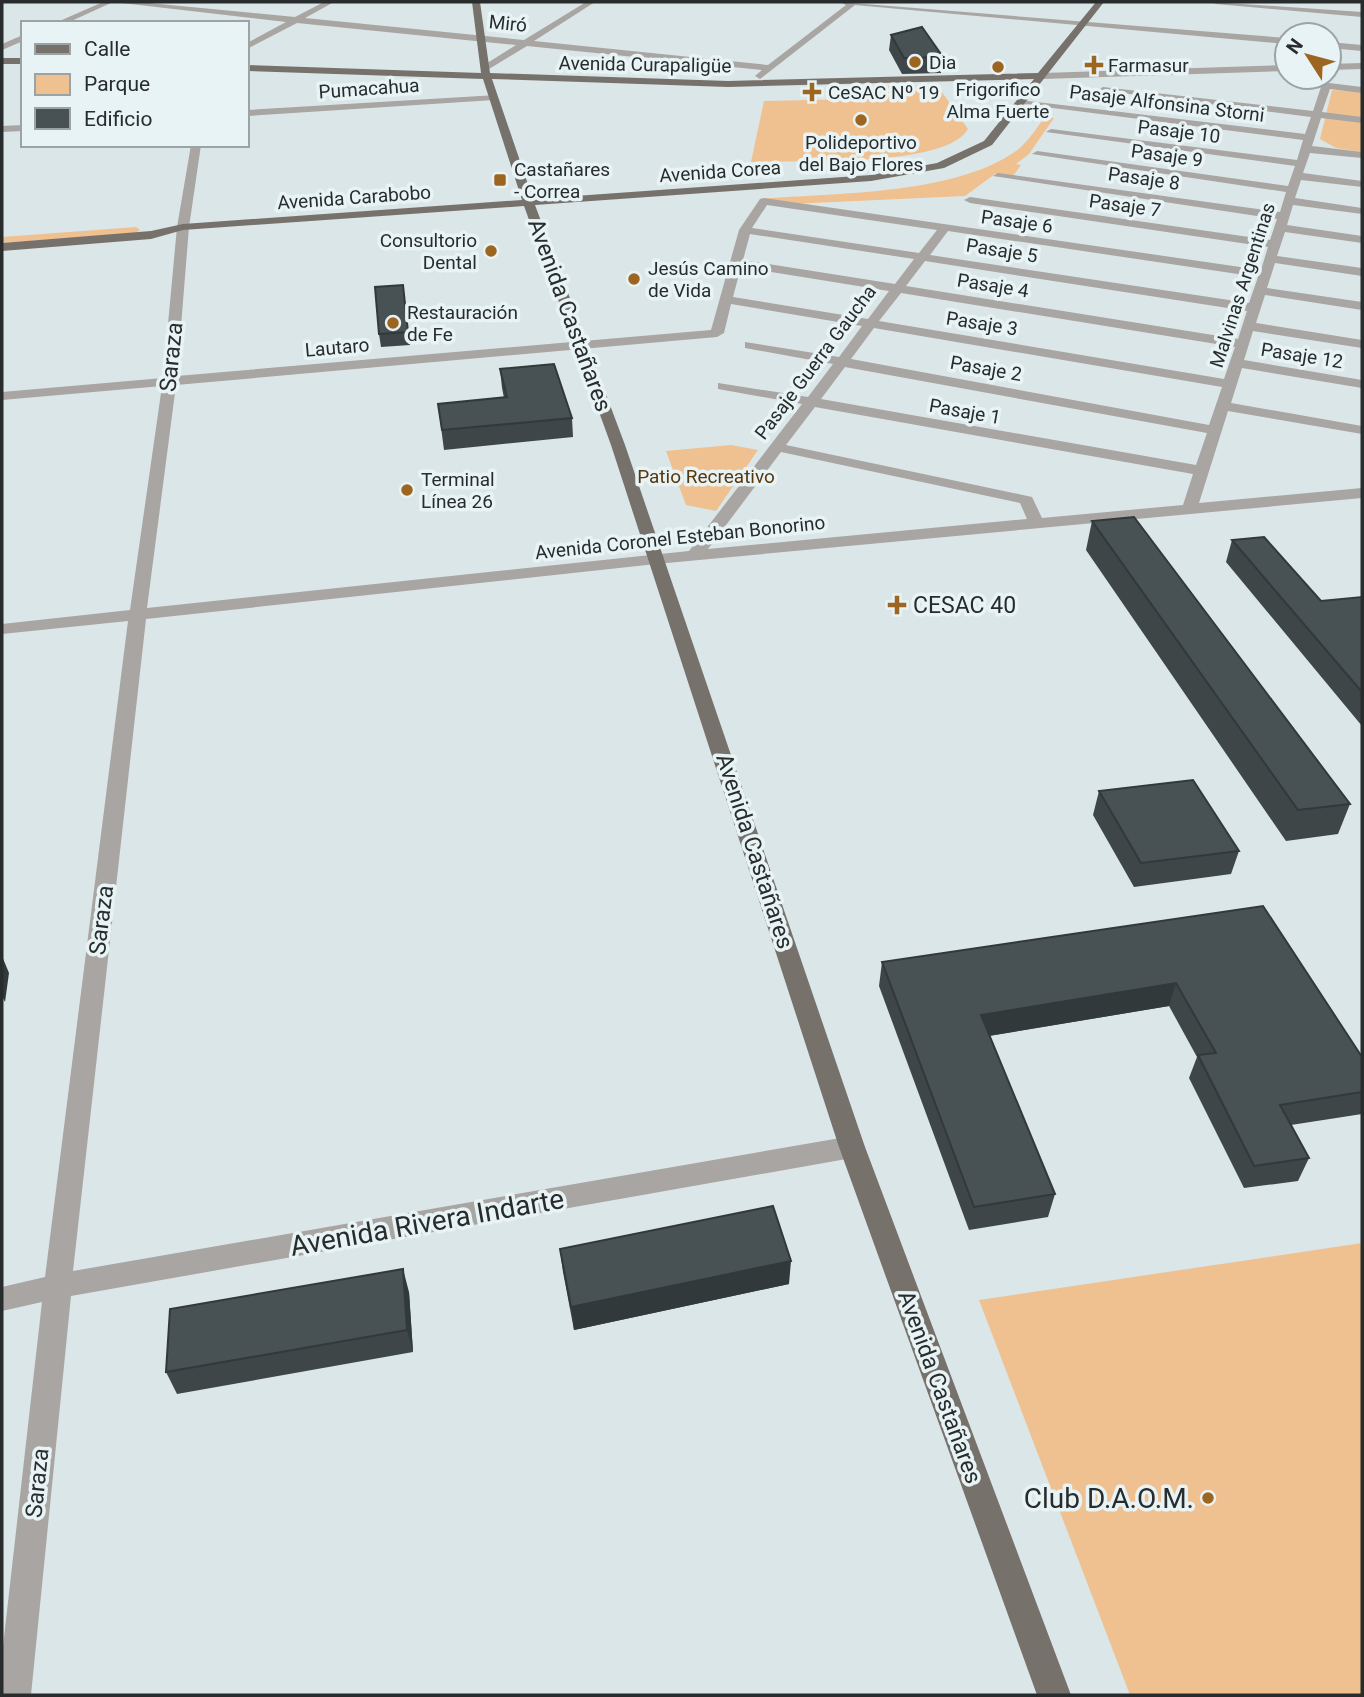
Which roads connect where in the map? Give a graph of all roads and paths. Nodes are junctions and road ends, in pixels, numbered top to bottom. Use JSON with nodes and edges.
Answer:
{"nodes":[{"id":1,"x":109,"y":2,"type":"edge"},
{"id":2,"x":117,"y":2,"type":"edge"},
{"id":3,"x":330,"y":2,"type":"edge"},
{"id":4,"x":475,"y":2,"type":"edge"},
{"id":5,"x":591,"y":2,"type":"edge"},
{"id":6,"x":844,"y":2,"type":"edge"},
{"id":7,"x":854,"y":2,"type":"edge"},
{"id":8,"x":1100,"y":2,"type":"edge"},
{"id":9,"x":1216,"y":2,"type":"edge"},
{"id":10,"x":1362,"y":15,"type":"edge"},
{"id":11,"x":294,"y":20,"type":"junction"},
{"id":12,"x":64,"y":21,"type":"edge"},
{"id":13,"x":1083,"y":24,"type":"junction"},
{"id":14,"x":478,"y":37,"type":"junction"},
{"id":15,"x":21,"y":39,"type":"edge"},
{"id":16,"x":1273,"y":40,"type":"edge"},
{"id":17,"x":530,"y":43,"type":"junction"},
{"id":18,"x":248,"y":45,"type":"edge"},
{"id":19,"x":1343,"y":46,"type":"edge"},
{"id":20,"x":2,"y":47,"type":"edge"},
{"id":21,"x":1362,"y":48,"type":"edge"},
{"id":22,"x":2,"y":61,"type":"edge"},
{"id":23,"x":21,"y":61,"type":"edge"},
{"id":24,"x":1343,"y":67,"type":"edge"},
{"id":25,"x":248,"y":68,"type":"edge"},
{"id":26,"x":770,"y":68,"type":"junction"},
{"id":27,"x":1273,"y":68,"type":"edge"},
{"id":28,"x":1362,"y":68,"type":"edge"},
{"id":29,"x":485,"y":73,"type":"junction"},
{"id":30,"x":1043,"y":75,"type":"junction"},
{"id":31,"x":750,"y":84,"type":"junction"},
{"id":32,"x":1343,"y":88,"type":"edge"},
{"id":33,"x":1103,"y":90,"type":"dead end"},
{"id":34,"x":1362,"y":90,"type":"edge"},
{"id":35,"x":1324,"y":91,"type":"edge"},
{"id":36,"x":494,"y":97,"type":"junction"},
{"id":37,"x":1020,"y":103,"type":"junction"},
{"id":38,"x":1066,"y":108,"type":"junction"},
{"id":39,"x":248,"y":113,"type":"edge"},
{"id":40,"x":1317,"y":114,"type":"junction"},
{"id":41,"x":1362,"y":120,"type":"edge"},
{"id":42,"x":21,"y":128,"type":"edge"},
{"id":43,"x":2,"y":129,"type":"edge"},
{"id":44,"x":1051,"y":132,"type":"junction"},
{"id":45,"x":1308,"y":143,"type":"junction"},
{"id":46,"x":196,"y":147,"type":"edge"},
{"id":47,"x":1037,"y":154,"type":"junction"},
{"id":48,"x":1362,"y":156,"type":"edge"},
{"id":49,"x":1299,"y":170,"type":"junction"},
{"id":50,"x":998,"y":176,"type":"dead end"},
{"id":51,"x":1362,"y":184,"type":"edge"},
{"id":52,"x":1018,"y":193,"type":"junction"},
{"id":53,"x":1291,"y":195,"type":"junction"},
{"id":54,"x":970,"y":200,"type":"dead end"},
{"id":55,"x":528,"y":202,"type":"junction"},
{"id":56,"x":1362,"y":211,"type":"edge"},
{"id":57,"x":1282,"y":222,"type":"junction"},
{"id":58,"x":183,"y":227,"type":"junction"},
{"id":59,"x":944,"y":228,"type":"junction"},
{"id":60,"x":745,"y":230,"type":"junction"},
{"id":61,"x":2,"y":233,"type":"edge"},
{"id":62,"x":1362,"y":240,"type":"edge"},
{"id":63,"x":1275,"y":244,"type":"junction"},
{"id":64,"x":2,"y":247,"type":"edge"},
{"id":65,"x":921,"y":257,"type":"junction"},
{"id":66,"x":1270,"y":259,"type":"junction"},
{"id":67,"x":738,"y":263,"type":"junction"},
{"id":68,"x":1362,"y":272,"type":"edge"},
{"id":69,"x":1265,"y":274,"type":"junction"},
{"id":70,"x":897,"y":289,"type":"junction"},
{"id":71,"x":1260,"y":291,"type":"junction"},
{"id":72,"x":728,"y":300,"type":"junction"},
{"id":73,"x":1362,"y":306,"type":"edge"},
{"id":74,"x":1254,"y":308,"type":"junction"},
{"id":75,"x":870,"y":324,"type":"junction"},
{"id":76,"x":1248,"y":326,"type":"junction"},
{"id":77,"x":1242,"y":344,"type":"junction"},
{"id":78,"x":1362,"y":344,"type":"edge"},
{"id":79,"x":582,"y":345,"type":"junction"},
{"id":80,"x":750,"y":345,"type":"dead end"},
{"id":81,"x":841,"y":362,"type":"junction"},
{"id":82,"x":1236,"y":363,"type":"junction"},
{"id":83,"x":170,"y":380,"type":"junction"},
{"id":84,"x":1230,"y":384,"type":"junction"},
{"id":85,"x":1362,"y":384,"type":"edge"},
{"id":86,"x":723,"y":386,"type":"dead end"},
{"id":87,"x":2,"y":396,"type":"edge"},
{"id":88,"x":810,"y":403,"type":"junction"},
{"id":89,"x":1223,"y":406,"type":"junction"},
{"id":90,"x":1215,"y":430,"type":"junction"},
{"id":91,"x":1362,"y":430,"type":"edge"},
{"id":92,"x":776,"y":447,"type":"junction"},
{"id":93,"x":1201,"y":471,"type":"junction"},
{"id":94,"x":1362,"y":493,"type":"edge"},
{"id":95,"x":1189,"y":510,"type":"junction"},
{"id":96,"x":1037,"y":524,"type":"junction"},
{"id":97,"x":694,"y":556,"type":"junction"},
{"id":98,"x":656,"y":559,"type":"junction"},
{"id":99,"x":138,"y":614,"type":"junction"},
{"id":100,"x":2,"y":629,"type":"edge"},
{"id":101,"x":852,"y":1147,"type":"junction"},
{"id":102,"x":58,"y":1286,"type":"junction"},
{"id":103,"x":2,"y":1299,"type":"edge"},
{"id":104,"x":14,"y":1695,"type":"edge"},
{"id":105,"x":1054,"y":1695,"type":"edge"}],
"edges":[{"from":1,"to":12,"type":"street"},
{"from":2,"to":11,"type":"street","name":"Miró"},
{"from":3,"to":11,"type":"street"},
{"from":4,"to":14,"type":"main road","name":"Avenida Castañares"},
{"from":5,"to":17,"type":"street"},
{"from":6,"to":7,"type":"street"},
{"from":7,"to":13,"type":"street"},
{"from":7,"to":26,"type":"street"},
{"from":8,"to":13,"type":"main road","name":"Avenida Corea"},
{"from":9,"to":10,"type":"street"},
{"from":11,"to":14,"type":"street","name":"Miró"},
{"from":11,"to":18,"type":"street"},
{"from":13,"to":16,"type":"street"},
{"from":13,"to":30,"type":"main road","name":"Avenida Corea"},
{"from":14,"to":17,"type":"street","name":"Miró"},
{"from":14,"to":29,"type":"main road","name":"Avenida Castañares"},
{"from":15,"to":20,"type":"street"},
{"from":17,"to":26,"type":"street","name":"Miró"},
{"from":17,"to":29,"type":"street"},
{"from":19,"to":21,"type":"street"},
{"from":22,"to":23,"type":"main road"},
{"from":24,"to":28,"type":"street"},
{"from":25,"to":29,"type":"main road","name":"Avenida Curapaligüe"},
{"from":26,"to":31,"type":"street"},
{"from":27,"to":30,"type":"street"},
{"from":29,"to":31,"type":"main road","name":"Avenida Curapaligüe"},
{"from":29,"to":36,"type":"main road","name":"Avenida Castañares"},
{"from":30,"to":31,"type":"main road","name":"Avenida Curapaligüe"},
{"from":30,"to":37,"type":"main road","name":"Avenida Corea"},
{"from":32,"to":34,"type":"street"},
{"from":33,"to":40,"type":"street"},
{"from":35,"to":40,"type":"street","name":"Malvinas Argentinas"},
{"from":36,"to":39,"type":"street","name":"Pumacahua"},
{"from":36,"to":55,"type":"main road","name":"Avenida Castañares"},
{"from":37,"to":38,"type":"street","name":"Pasaje Alfonsina Storni"},
{"from":37,"to":55,"type":"main road","name":"Avenida Corea"},
{"from":38,"to":44,"type":"street"},
{"from":38,"to":45,"type":"street","name":"Pasaje Alfonsina Storni"},
{"from":40,"to":41,"type":"street"},
{"from":40,"to":45,"type":"street","name":"Malvinas Argentinas"},
{"from":42,"to":43,"type":"street"},
{"from":44,"to":47,"type":"street"},
{"from":44,"to":49,"type":"street","name":"Pasaje 10"},
{"from":45,"to":48,"type":"street","name":"Pasaje Alfonsina Storni"},
{"from":45,"to":49,"type":"street","name":"Malvinas Argentinas"},
{"from":46,"to":58,"type":"street","name":"Saraza"},
{"from":47,"to":52,"type":"street"},
{"from":47,"to":53,"type":"street","name":"Pasaje 9"},
{"from":49,"to":51,"type":"street","name":"Pasaje 10"},
{"from":49,"to":53,"type":"street","name":"Malvinas Argentinas"},
{"from":50,"to":52,"type":"street","name":"Pasaje 8"},
{"from":52,"to":54,"type":"street","name":"Pasaje 7"},
{"from":52,"to":57,"type":"street","name":"Pasaje 8"},
{"from":52,"to":63,"type":"street","name":"Pasaje 7"},
{"from":53,"to":56,"type":"street","name":"Pasaje 9"},
{"from":53,"to":57,"type":"street","name":"Malvinas Argentinas"},
{"from":55,"to":58,"type":"main road","name":"Avenida Carabobo"},
{"from":55,"to":79,"type":"main road","name":"Avenida Castañares"},
{"from":57,"to":62,"type":"street","name":"Pasaje 8"},
{"from":57,"to":63,"type":"street","name":"Malvinas Argentinas"},
{"from":58,"to":61,"type":"main road","name":"Avenida Carabobo"},
{"from":58,"to":64,"type":"main road","name":"Avenida Carabobo"},
{"from":58,"to":83,"type":"street","name":"Saraza"},
{"from":59,"to":60,"type":"street","name":"Pasaje 6"},
{"from":59,"to":65,"type":"street","name":"Pasaje Guerra Gaucha"},
{"from":59,"to":69,"type":"street","name":"Pasaje 6"},
{"from":60,"to":65,"type":"street","name":"Pasaje 5"},
{"from":60,"to":67,"type":"street"},
{"from":63,"to":66,"type":"street","name":"Malvinas Argentinas"},
{"from":65,"to":70,"type":"street","name":"Pasaje Guerra Gaucha"},
{"from":65,"to":74,"type":"street","name":"Pasaje 5"},
{"from":66,"to":68,"type":"street"},
{"from":66,"to":69,"type":"street","name":"Malvinas Argentinas"},
{"from":67,"to":70,"type":"street","name":"Pasaje 4"},
{"from":67,"to":72,"type":"street"},
{"from":69,"to":71,"type":"street","name":"Malvinas Argentinas"},
{"from":70,"to":75,"type":"street","name":"Pasaje Guerra Gaucha"},
{"from":70,"to":77,"type":"street","name":"Pasaje 4"},
{"from":71,"to":73,"type":"street"},
{"from":71,"to":74,"type":"street","name":"Malvinas Argentinas"},
{"from":72,"to":75,"type":"street","name":"Pasaje 3"},
{"from":72,"to":79,"type":"street","name":"Lautaro"},
{"from":74,"to":76,"type":"street","name":"Malvinas Argentinas"},
{"from":75,"to":81,"type":"street","name":"Pasaje Guerra Gaucha"},
{"from":75,"to":84,"type":"street","name":"Pasaje 3"},
{"from":76,"to":77,"type":"street","name":"Malvinas Argentinas"},
{"from":76,"to":78,"type":"street"},
{"from":77,"to":82,"type":"street","name":"Malvinas Argentinas"},
{"from":79,"to":83,"type":"street","name":"Lautaro"},
{"from":79,"to":98,"type":"main road","name":"Avenida Castañares"},
{"from":80,"to":81,"type":"street","name":"Pasaje 2"},
{"from":81,"to":88,"type":"street","name":"Pasaje Guerra Gaucha"},
{"from":81,"to":90,"type":"street","name":"Pasaje 2"},
{"from":82,"to":84,"type":"street","name":"Malvinas Argentinas"},
{"from":82,"to":85,"type":"street","name":"Pasaje 12"},
{"from":83,"to":87,"type":"street","name":"Lautaro"},
{"from":83,"to":99,"type":"street","name":"Saraza"},
{"from":84,"to":89,"type":"street","name":"Malvinas Argentinas"},
{"from":86,"to":88,"type":"street","name":"Pasaje 1"},
{"from":88,"to":92,"type":"street","name":"Pasaje Guerra Gaucha"},
{"from":88,"to":93,"type":"street","name":"Pasaje 1"},
{"from":89,"to":90,"type":"street","name":"Malvinas Argentinas"},
{"from":89,"to":91,"type":"street"},
{"from":90,"to":93,"type":"street","name":"Malvinas Argentinas"},
{"from":92,"to":96,"type":"street"},
{"from":92,"to":97,"type":"street","name":"Pasaje Guerra Gaucha"},
{"from":93,"to":95,"type":"street","name":"Malvinas Argentinas"},
{"from":94,"to":95,"type":"street","name":"Avenida Coronel Esteban Bonorino"},
{"from":95,"to":96,"type":"street","name":"Avenida Coronel Esteban Bonorino"},
{"from":96,"to":97,"type":"street","name":"Avenida Coronel Esteban Bonorino"},
{"from":97,"to":98,"type":"street","name":"Avenida Coronel Esteban Bonorino"},
{"from":98,"to":99,"type":"street","name":"Avenida Coronel Esteban Bonorino"},
{"from":98,"to":101,"type":"main road","name":"Avenida Castañares"},
{"from":99,"to":100,"type":"street","name":"Avenida Coronel Esteban Bonorino"},
{"from":99,"to":102,"type":"street","name":"Saraza"},
{"from":101,"to":102,"type":"street","name":"Avenida Rivera Indarte"},
{"from":101,"to":105,"type":"main road","name":"Avenida Castañares"},
{"from":102,"to":103,"type":"street","name":"Avenida Rivera Indarte"},
{"from":102,"to":104,"type":"street","name":"Saraza"}]}
